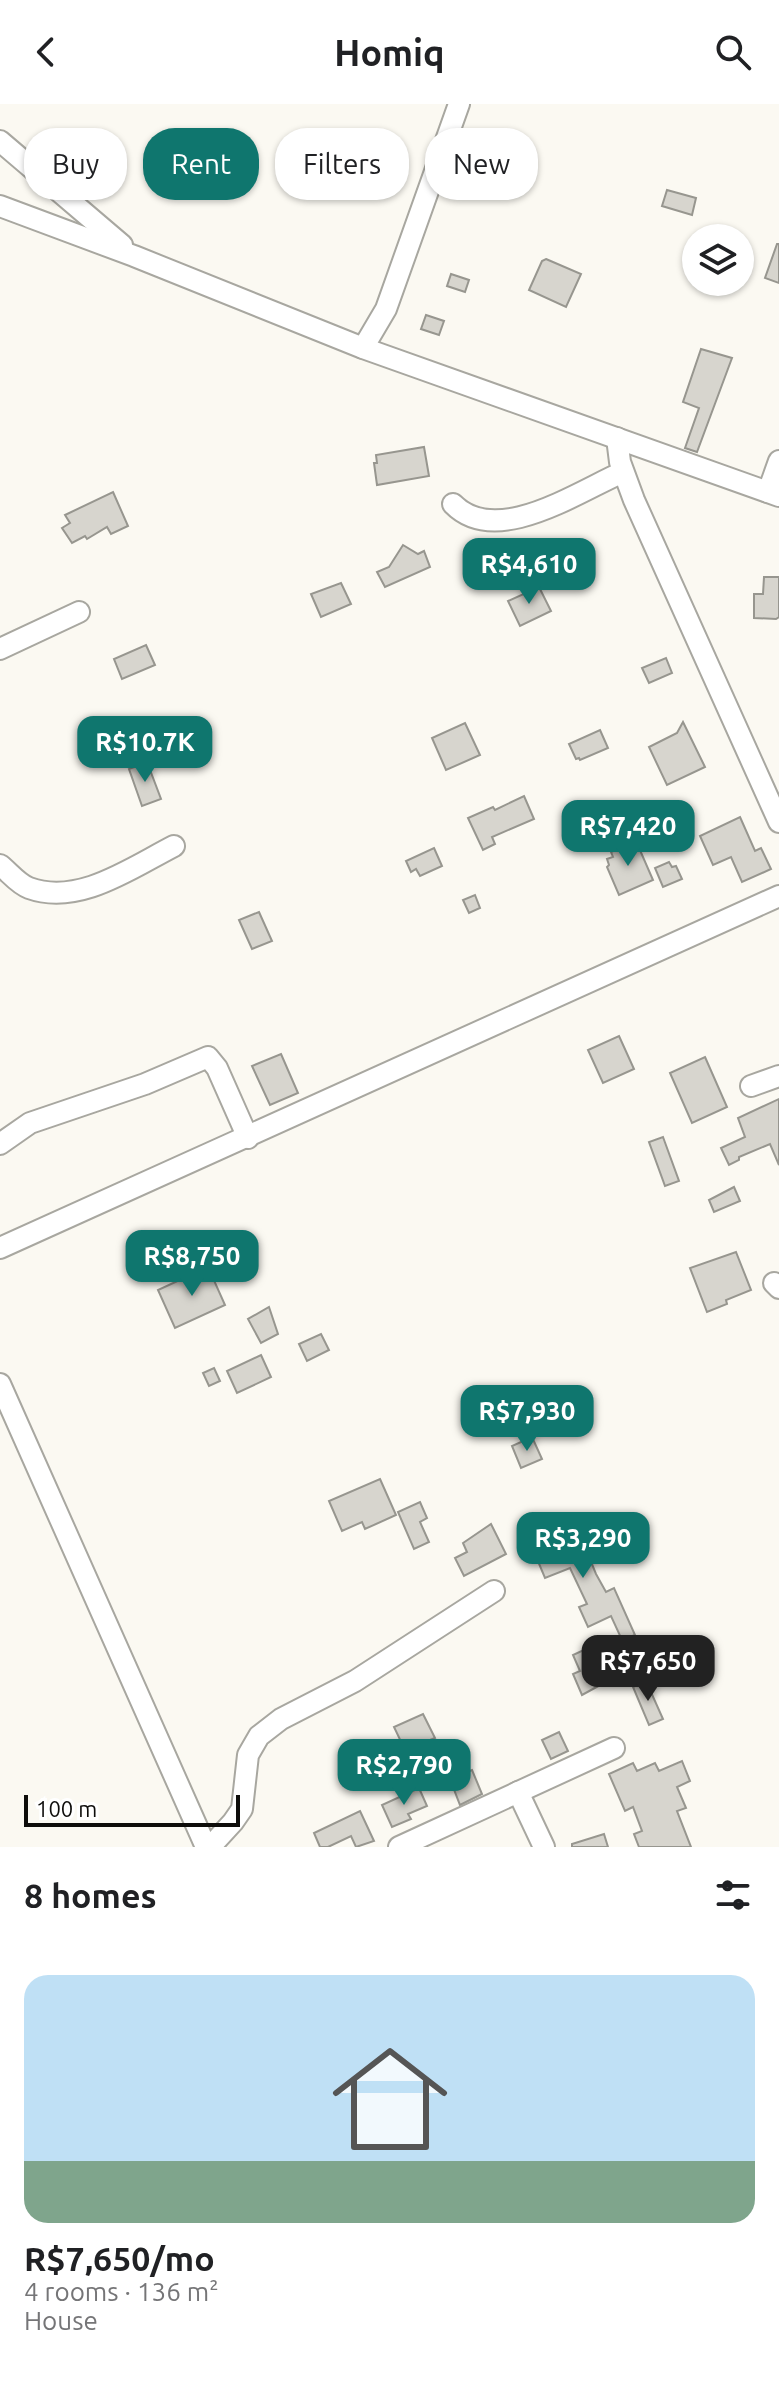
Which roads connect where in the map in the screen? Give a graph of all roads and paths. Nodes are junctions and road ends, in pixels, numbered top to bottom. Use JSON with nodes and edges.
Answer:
{"nodes":[{"id":1,"x":459,"y":104,"type":"edge"},
{"id":2,"x":0,"y":141,"type":"edge"},
{"id":3,"x":0,"y":206,"type":"edge"},
{"id":4,"x":134,"y":256,"type":"junction"},
{"id":5,"x":363,"y":348,"type":"junction"},
{"id":6,"x":617,"y":438,"type":"junction"},
{"id":7,"x":779,"y":461,"type":"edge"},
{"id":8,"x":623,"y":472,"type":"junction"},
{"id":9,"x":773,"y":494,"type":"edge"},
{"id":10,"x":453,"y":504,"type":"dead end"},
{"id":11,"x":79,"y":612,"type":"dead end"},
{"id":12,"x":0,"y":649,"type":"edge"},
{"id":13,"x":779,"y":822,"type":"edge"},
{"id":14,"x":174,"y":846,"type":"dead end"},
{"id":15,"x":0,"y":865,"type":"edge"},
{"id":16,"x":779,"y":896,"type":"edge"},
{"id":17,"x":779,"y":1076,"type":"edge"},
{"id":18,"x":751,"y":1086,"type":"dead end"},
{"id":19,"x":248,"y":1138,"type":"junction"},
{"id":20,"x":0,"y":1144,"type":"edge"},
{"id":21,"x":0,"y":1248,"type":"edge"},
{"id":22,"x":0,"y":1384,"type":"edge"},
{"id":23,"x":494,"y":1591,"type":"dead end"},
{"id":24,"x":614,"y":1748,"type":"dead end"},
{"id":25,"x":518,"y":1792,"type":"junction"},
{"id":26,"x":208,"y":1847,"type":"edge"},
{"id":27,"x":399,"y":1847,"type":"edge"},
{"id":28,"x":544,"y":1847,"type":"edge"}],
"edges":[{"from":1,"to":5,"type":"street"},
{"from":2,"to":4,"type":"street"},
{"from":3,"to":4,"type":"street"},
{"from":4,"to":5,"type":"street"},
{"from":5,"to":6,"type":"street"},
{"from":6,"to":8,"type":"street"},
{"from":6,"to":9,"type":"street"},
{"from":7,"to":9,"type":"street"},
{"from":8,"to":10,"type":"street"},
{"from":8,"to":13,"type":"street"},
{"from":11,"to":12,"type":"street"},
{"from":14,"to":15,"type":"street"},
{"from":16,"to":19,"type":"street"},
{"from":17,"to":18,"type":"street"},
{"from":19,"to":20,"type":"street"},
{"from":19,"to":21,"type":"street"},
{"from":22,"to":26,"type":"street"},
{"from":23,"to":26,"type":"street"},
{"from":24,"to":25,"type":"street"},
{"from":25,"to":27,"type":"street"},
{"from":25,"to":28,"type":"street"}]}
